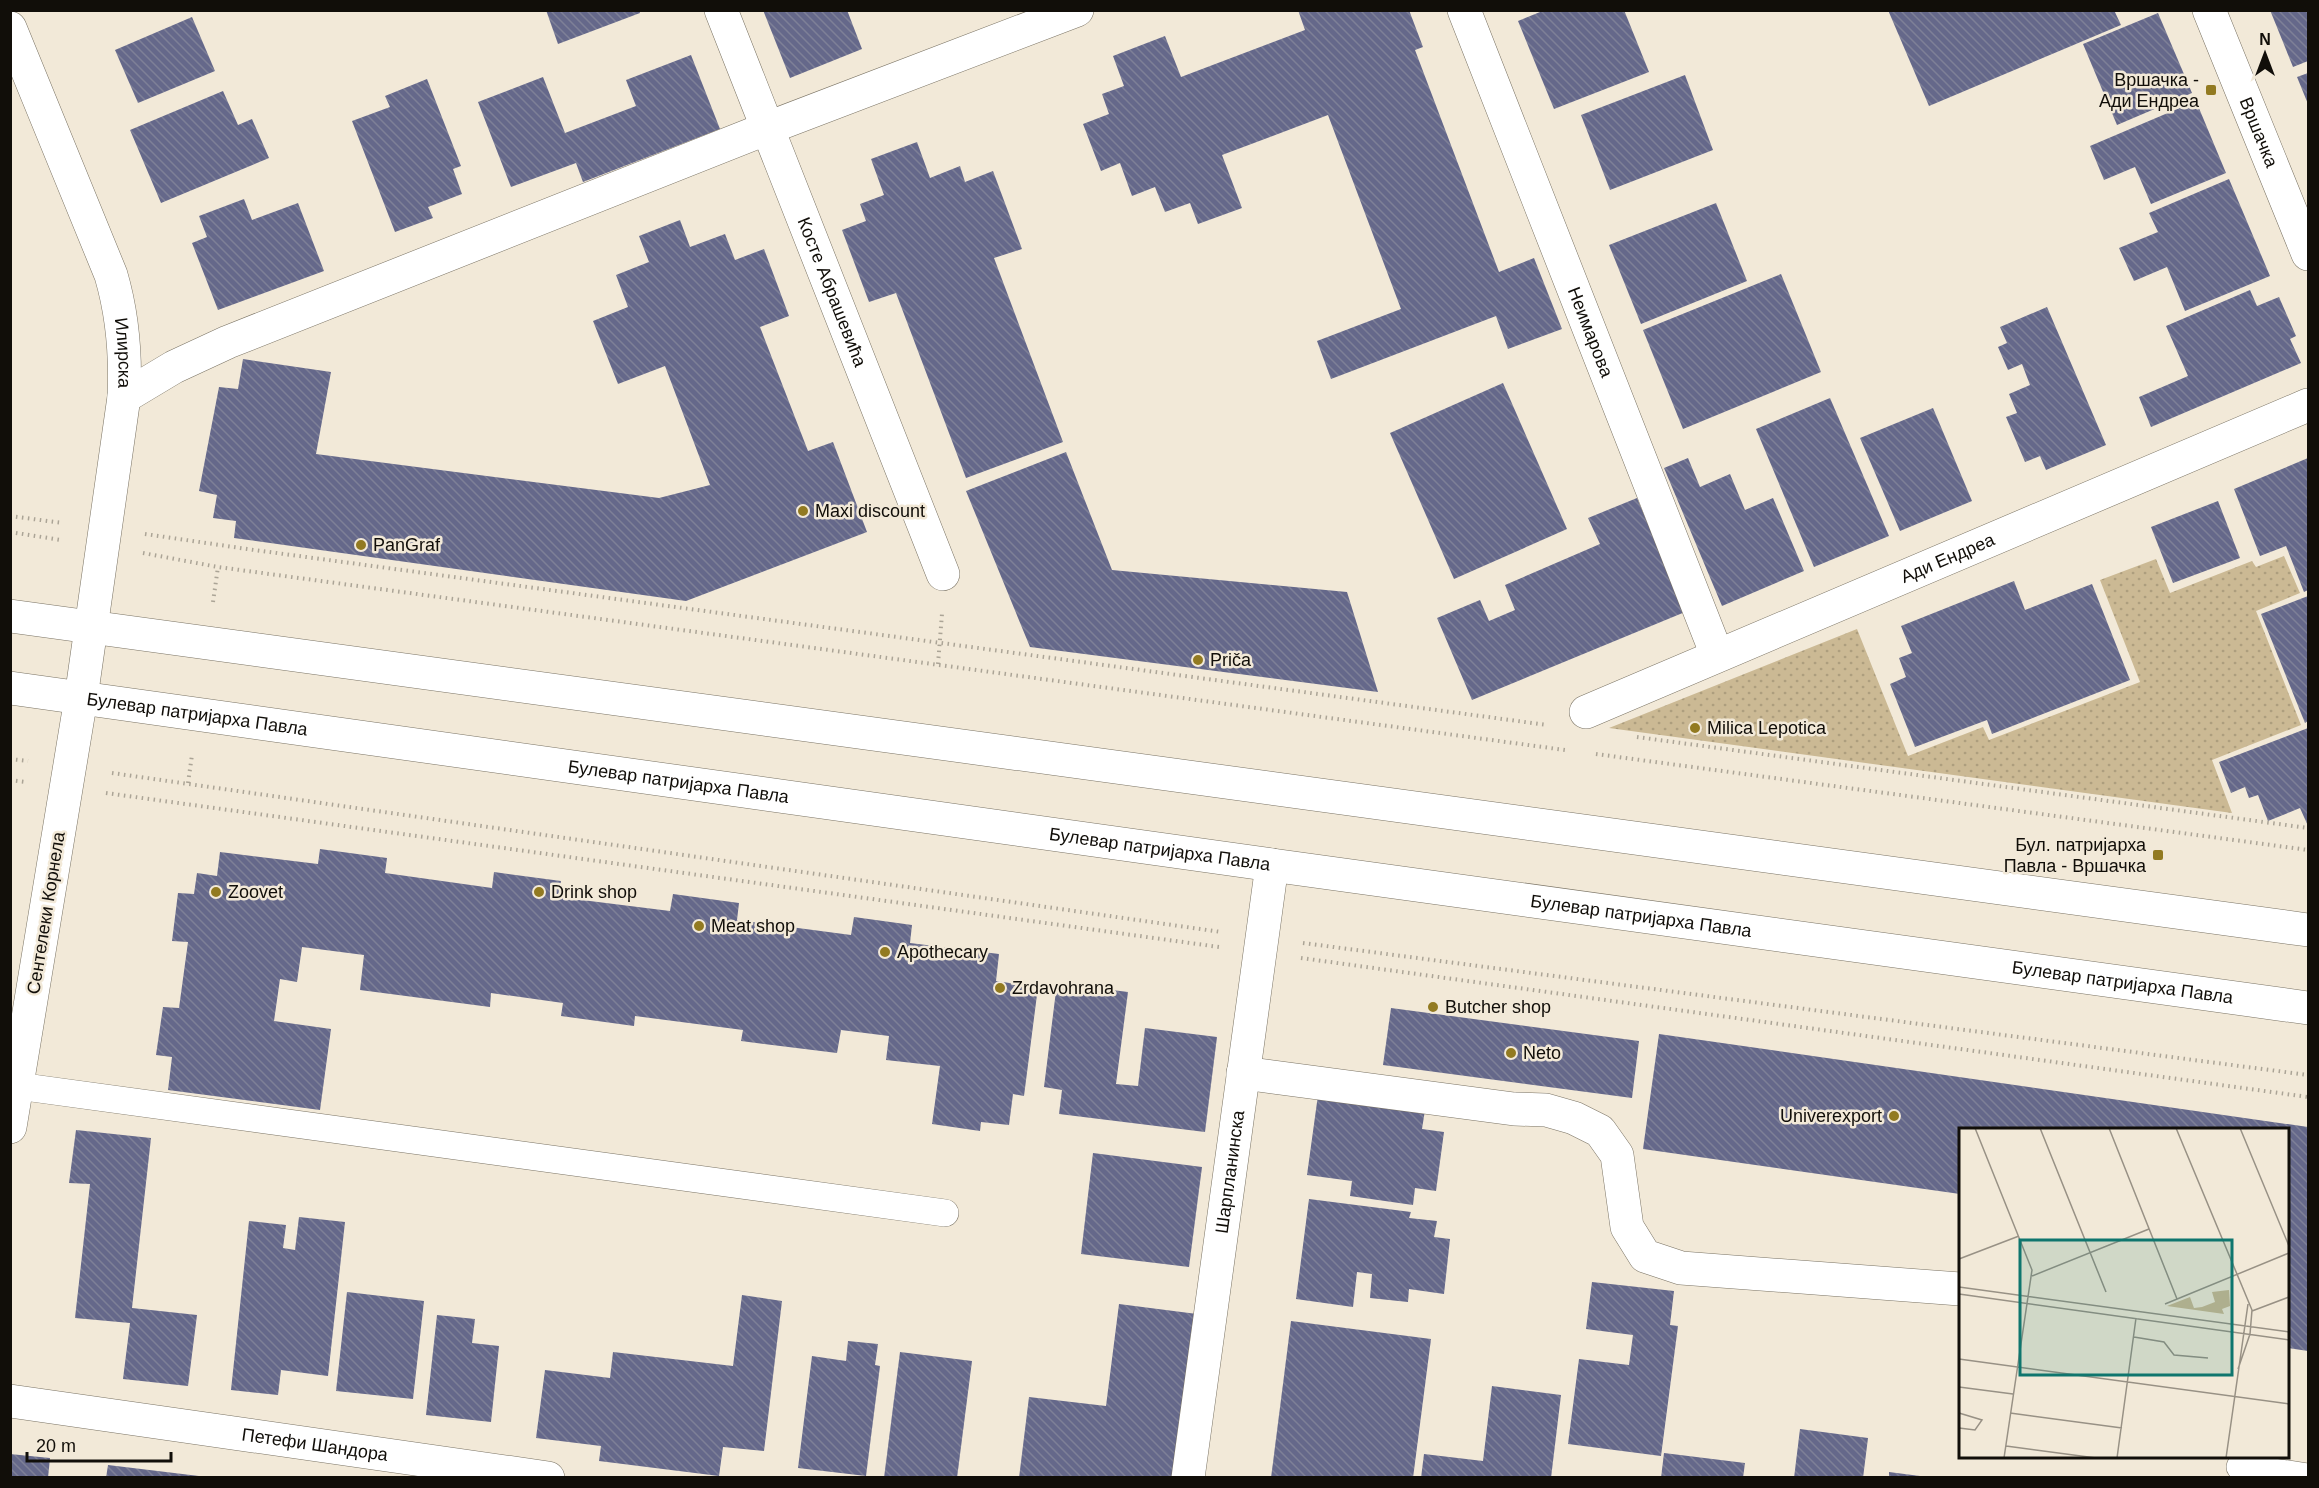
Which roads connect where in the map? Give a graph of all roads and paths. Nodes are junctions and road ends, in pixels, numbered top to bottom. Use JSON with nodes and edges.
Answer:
{"nodes":[{"id":1,"x":721,"y":10,"type":"edge"},
{"id":2,"x":1077,"y":10,"type":"edge"},
{"id":3,"x":1464,"y":10,"type":"edge"},
{"id":4,"x":2209,"y":10,"type":"edge"},
{"id":5,"x":10,"y":28,"type":"edge"},
{"id":6,"x":768,"y":128,"type":"junction"},
{"id":7,"x":2308,"y":254,"type":"edge"},
{"id":8,"x":124,"y":397,"type":"junction"},
{"id":9,"x":2308,"y":405,"type":"edge"},
{"id":10,"x":10,"y":516,"type":"edge"},
{"id":11,"x":10,"y":532,"type":"edge"},
{"id":12,"x":105,"y":537,"type":"junction"},
{"id":13,"x":943,"y":574,"type":"joint"},
{"id":14,"x":10,"y":616,"type":"edge"},
{"id":15,"x":92,"y":627,"type":"junction"},
{"id":16,"x":941,"y":643,"type":"junction"},
{"id":17,"x":1717,"y":655,"type":"junction"},
{"id":18,"x":938,"y":664,"type":"junction"},
{"id":19,"x":10,"y":688,"type":"edge"},
{"id":20,"x":81,"y":698,"type":"junction"},
{"id":21,"x":1586,"y":712,"type":"dead end"},
{"id":22,"x":1548,"y":725,"type":"dead end"},
{"id":23,"x":1631,"y":737,"type":"dead end"},
{"id":24,"x":1568,"y":750,"type":"dead end"},
{"id":25,"x":1592,"y":753,"type":"dead end"},
{"id":26,"x":10,"y":759,"type":"edge"},
{"id":27,"x":68,"y":778,"type":"junction"},
{"id":28,"x":10,"y":780,"type":"edge"},
{"id":29,"x":2308,"y":828,"type":"edge"},
{"id":30,"x":2308,"y":850,"type":"edge"},
{"id":31,"x":1272,"y":865,"type":"junction"},
{"id":32,"x":2308,"y":930,"type":"edge"},
{"id":33,"x":1260,"y":945,"type":"junction"},
{"id":34,"x":2308,"y":1008,"type":"edge"},
{"id":35,"x":1243,"y":1073,"type":"junction"},
{"id":36,"x":2308,"y":1075,"type":"edge"},
{"id":37,"x":14,"y":1086,"type":"edge"},
{"id":38,"x":2308,"y":1097,"type":"edge"},
{"id":39,"x":10,"y":1127,"type":"edge"},
{"id":40,"x":945,"y":1213,"type":"dead end"},
{"id":41,"x":1959,"y":1289,"type":"edge"},
{"id":42,"x":10,"y":1401,"type":"edge"},
{"id":43,"x":2240,"y":1467,"type":"dead end"},
{"id":44,"x":2308,"y":1477,"type":"edge"},
{"id":45,"x":548,"y":1478,"type":"edge"},
{"id":46,"x":1188,"y":1478,"type":"edge"}],
"edges":[{"from":1,"to":6,"type":"street","name":"Косте Абрашевића"},
{"from":2,"to":6,"type":"street"},
{"from":3,"to":17,"type":"street","name":"Неимарова"},
{"from":4,"to":7,"type":"street","name":"Вршачка"},
{"from":5,"to":8,"type":"street","name":"Илирска"},
{"from":6,"to":8,"type":"street"},
{"from":6,"to":13,"type":"street","name":"Косте Абрашевића"},
{"from":8,"to":12,"type":"street","name":"Илирска"},
{"from":9,"to":17,"type":"street","name":"Ади Ендреа"},
{"from":10,"to":12,"type":"path"},
{"from":11,"to":12,"type":"path"},
{"from":12,"to":15,"type":"street","name":"Илирска"},
{"from":12,"to":16,"type":"path"},
{"from":12,"to":18,"type":"path"},
{"from":13,"to":16,"type":"path"},
{"from":14,"to":15,"type":"street"},
{"from":15,"to":20,"type":"street","name":"Илирска"},
{"from":15,"to":32,"type":"street"},
{"from":16,"to":18,"type":"path"},
{"from":16,"to":22,"type":"path"},
{"from":17,"to":21,"type":"street","name":"Ади Ендреа"},
{"from":18,"to":24,"type":"path"},
{"from":19,"to":20,"type":"street","name":"Булевар патријарха Павла"},
{"from":20,"to":27,"type":"street","name":"Сентелеки Корнела"},
{"from":20,"to":31,"type":"street","name":"Булевар патријарха Павла"},
{"from":23,"to":29,"type":"path"},
{"from":25,"to":30,"type":"path"},
{"from":26,"to":27,"type":"path"},
{"from":27,"to":28,"type":"path"},
{"from":27,"to":33,"type":"path"},
{"from":27,"to":33,"type":"path"},
{"from":27,"to":37,"type":"street","name":"Сентелеки Корнела"},
{"from":31,"to":33,"type":"street","name":"Шарпланинска"},
{"from":31,"to":34,"type":"street","name":"Булевар патријарха Павла"},
{"from":33,"to":35,"type":"street","name":"Шарпланинска"},
{"from":33,"to":36,"type":"path"},
{"from":33,"to":38,"type":"path"},
{"from":35,"to":41,"type":"street"},
{"from":35,"to":46,"type":"street","name":"Шарпланинска"},
{"from":37,"to":39,"type":"street","name":"Сентелеки Корнела"},
{"from":37,"to":40,"type":"lane"},
{"from":42,"to":45,"type":"street","name":"Петефи Шандора"},
{"from":43,"to":44,"type":"lane"}]}
